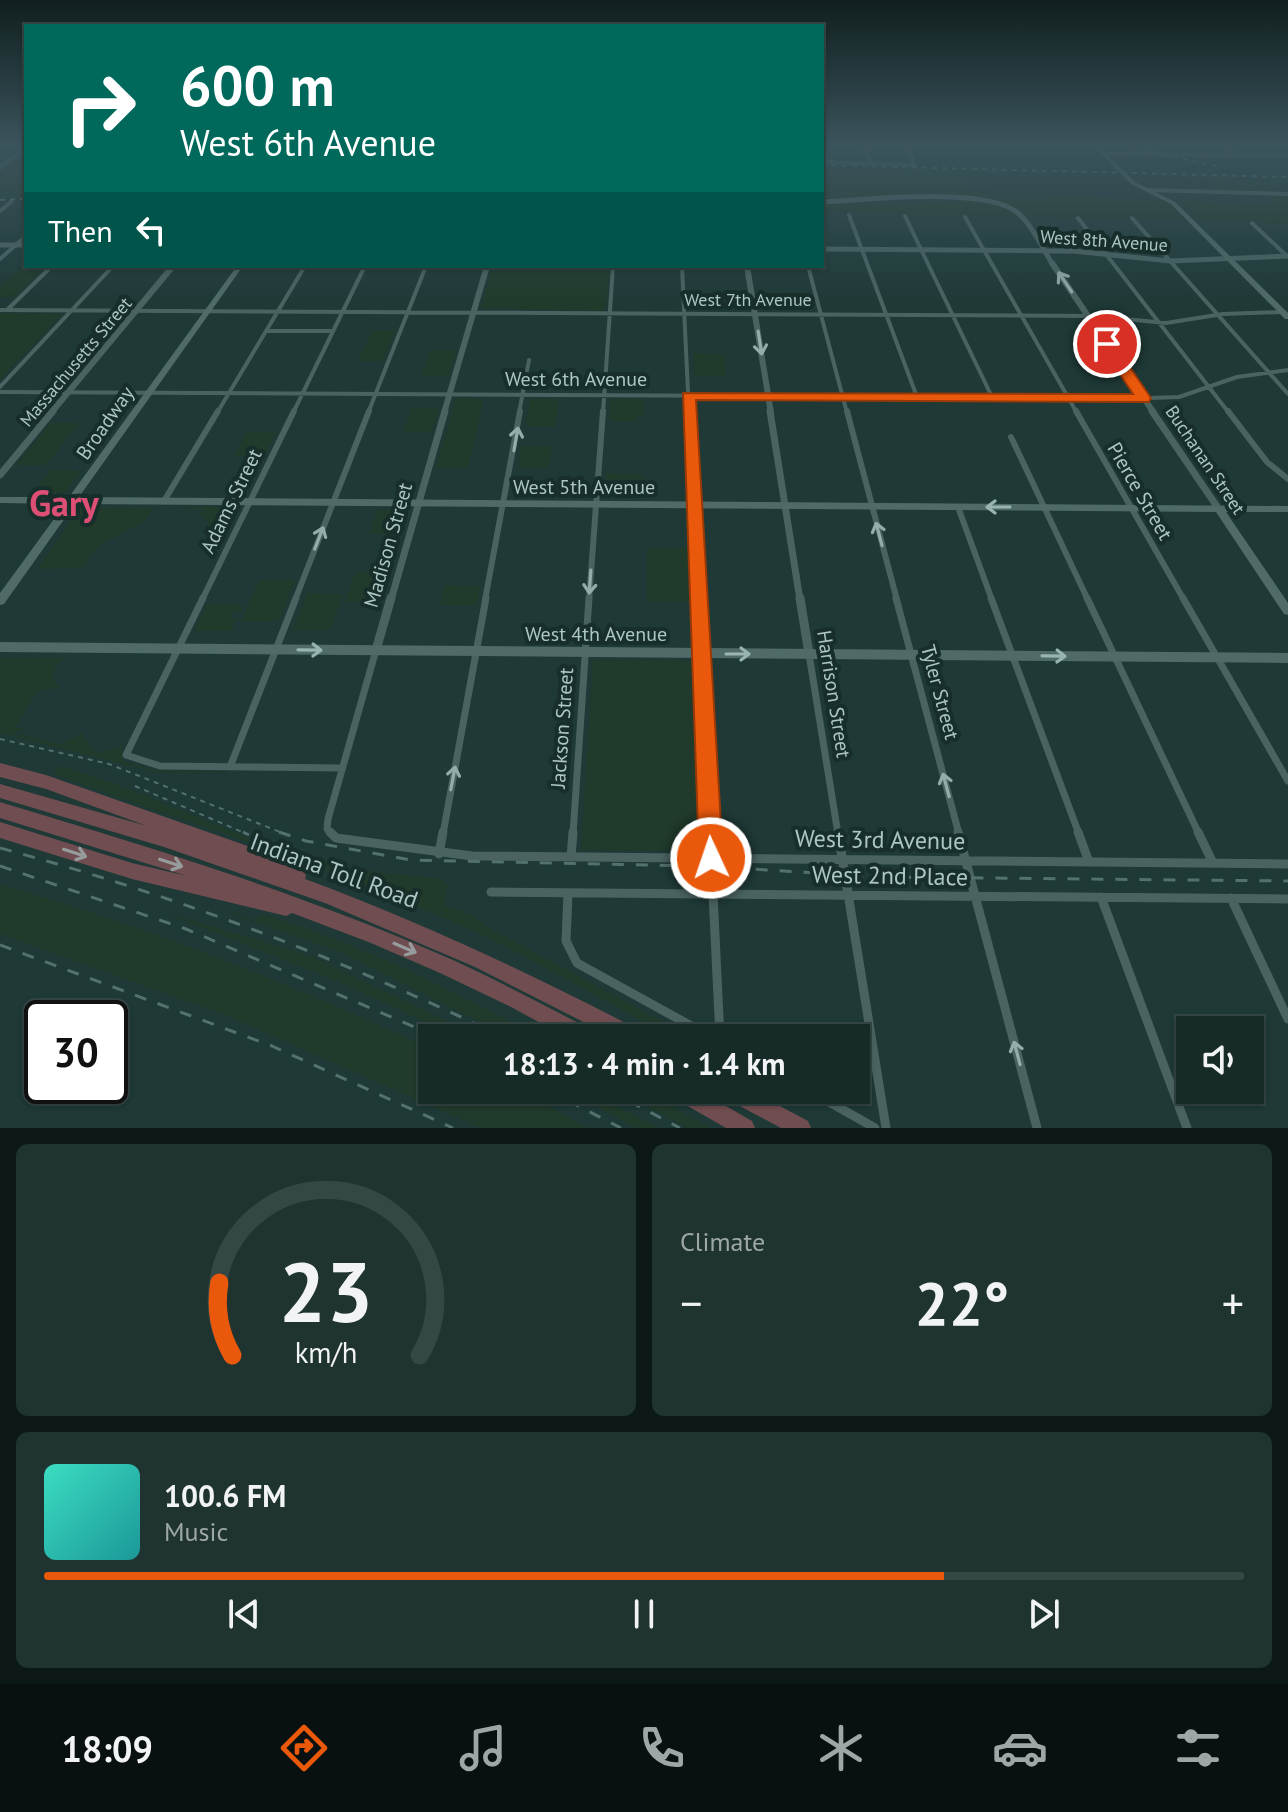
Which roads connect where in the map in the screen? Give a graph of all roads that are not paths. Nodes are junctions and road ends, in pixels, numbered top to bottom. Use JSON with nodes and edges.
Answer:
{"nodes":[{"id":1,"x":1166,"y":199,"type":"edge"},
{"id":2,"x":11,"y":202,"type":"dead end"},
{"id":3,"x":824,"y":202,"type":"edge"},
{"id":4,"x":0,"y":211,"type":"edge"},
{"id":5,"x":849,"y":215,"type":"dead end"},
{"id":6,"x":905,"y":216,"type":"dead end"},
{"id":7,"x":965,"y":217,"type":"dead end"},
{"id":8,"x":1078,"y":218,"type":"dead end"},
{"id":9,"x":1132,"y":218,"type":"dead end"},
{"id":10,"x":1252,"y":223,"type":"dead end"},
{"id":11,"x":24,"y":238,"type":"edge"},
{"id":12,"x":0,"y":245,"type":"edge"},
{"id":13,"x":15,"y":245,"type":"junction"},
{"id":14,"x":24,"y":245,"type":"edge"},
{"id":15,"x":824,"y":249,"type":"edge"},
{"id":16,"x":862,"y":249,"type":"junction"},
{"id":17,"x":921,"y":249,"type":"junction"},
{"id":18,"x":984,"y":249,"type":"junction"},
{"id":19,"x":1043,"y":250,"type":"junction"},
{"id":20,"x":1106,"y":255,"type":"junction"},
{"id":21,"x":1288,"y":257,"type":"edge"},
{"id":22,"x":0,"y":259,"type":"edge"},
{"id":23,"x":1230,"y":259,"type":"junction"},
{"id":24,"x":1170,"y":261,"type":"junction"},
{"id":25,"x":50,"y":268,"type":"edge"},
{"id":26,"x":111,"y":268,"type":"edge"},
{"id":27,"x":171,"y":268,"type":"edge"},
{"id":28,"x":239,"y":268,"type":"edge"},
{"id":29,"x":304,"y":268,"type":"edge"},
{"id":30,"x":364,"y":268,"type":"edge"},
{"id":31,"x":425,"y":268,"type":"edge"},
{"id":32,"x":486,"y":268,"type":"edge"},
{"id":33,"x":613,"y":268,"type":"edge"},
{"id":34,"x":682,"y":268,"type":"edge"},
{"id":35,"x":747,"y":268,"type":"edge"},
{"id":36,"x":809,"y":268,"type":"edge"},
{"id":37,"x":3,"y":310,"type":"edge"},
{"id":38,"x":72,"y":310,"type":"junction"},
{"id":39,"x":136,"y":310,"type":"junction"},
{"id":40,"x":207,"y":311,"type":"junction"},
{"id":41,"x":277,"y":312,"type":"junction"},
{"id":42,"x":342,"y":312,"type":"junction"},
{"id":43,"x":408,"y":312,"type":"junction"},
{"id":44,"x":474,"y":313,"type":"junction"},
{"id":45,"x":608,"y":313,"type":"junction"},
{"id":46,"x":684,"y":313,"type":"junction"},
{"id":47,"x":755,"y":314,"type":"junction"},
{"id":48,"x":821,"y":314,"type":"junction"},
{"id":49,"x":886,"y":314,"type":"junction"},
{"id":50,"x":952,"y":315,"type":"junction"},
{"id":51,"x":1022,"y":315,"type":"junction"},
{"id":52,"x":1218,"y":315,"type":"junction"},
{"id":53,"x":1286,"y":315,"type":"edge"},
{"id":54,"x":1087,"y":316,"type":"junction"},
{"id":55,"x":1159,"y":323,"type":"junction"},
{"id":56,"x":266,"y":331,"type":"junction"},
{"id":57,"x":332,"y":331,"type":"junction"},
{"id":58,"x":529,"y":360,"type":"dead end"},
{"id":59,"x":1288,"y":370,"type":"edge"},
{"id":60,"x":1268,"y":372,"type":"junction"},
{"id":61,"x":1209,"y":387,"type":"junction"},
{"id":62,"x":0,"y":389,"type":"edge"},
{"id":63,"x":69,"y":392,"type":"junction"},
{"id":64,"x":149,"y":393,"type":"junction"},
{"id":65,"x":229,"y":393,"type":"junction"},
{"id":66,"x":303,"y":393,"type":"junction"},
{"id":67,"x":376,"y":394,"type":"junction"},
{"id":68,"x":450,"y":394,"type":"junction"},
{"id":69,"x":1288,"y":394,"type":"edge"},
{"id":70,"x":523,"y":395,"type":"junction"},
{"id":71,"x":603,"y":395,"type":"junction"},
{"id":72,"x":689,"y":396,"type":"junction"},
{"id":73,"x":769,"y":396,"type":"junction"},
{"id":74,"x":842,"y":396,"type":"junction"},
{"id":75,"x":917,"y":397,"type":"junction"},
{"id":76,"x":992,"y":397,"type":"junction"},
{"id":77,"x":1069,"y":398,"type":"junction"},
{"id":78,"x":1144,"y":398,"type":"junction"},
{"id":79,"x":1011,"y":437,"type":"dead end"},
{"id":80,"x":0,"y":475,"type":"edge"},
{"id":81,"x":1288,"y":479,"type":"edge"},
{"id":82,"x":0,"y":500,"type":"edge"},
{"id":83,"x":72,"y":501,"type":"junction"},
{"id":84,"x":164,"y":501,"type":"junction"},
{"id":85,"x":249,"y":502,"type":"junction"},
{"id":86,"x":333,"y":502,"type":"junction"},
{"id":87,"x":418,"y":503,"type":"junction"},
{"id":88,"x":504,"y":504,"type":"junction"},
{"id":89,"x":595,"y":505,"type":"junction"},
{"id":90,"x":695,"y":505,"type":"junction"},
{"id":91,"x":786,"y":506,"type":"junction"},
{"id":92,"x":872,"y":506,"type":"junction"},
{"id":93,"x":958,"y":507,"type":"junction"},
{"id":94,"x":1044,"y":508,"type":"junction"},
{"id":95,"x":1132,"y":508,"type":"junction"},
{"id":96,"x":1218,"y":508,"type":"junction"},
{"id":97,"x":1288,"y":509,"type":"edge"},
{"id":98,"x":0,"y":601,"type":"edge"},
{"id":99,"x":1288,"y":611,"type":"edge"},
{"id":100,"x":0,"y":647,"type":"edge"},
{"id":101,"x":176,"y":649,"type":"junction"},
{"id":102,"x":276,"y":650,"type":"junction"},
{"id":103,"x":376,"y":650,"type":"junction"},
{"id":104,"x":477,"y":651,"type":"junction"},
{"id":105,"x":585,"y":652,"type":"junction"},
{"id":106,"x":701,"y":653,"type":"junction"},
{"id":107,"x":809,"y":654,"type":"junction"},
{"id":108,"x":911,"y":655,"type":"junction"},
{"id":109,"x":1012,"y":656,"type":"junction"},
{"id":110,"x":1114,"y":657,"type":"junction"},
{"id":111,"x":1217,"y":658,"type":"junction"},
{"id":112,"x":1288,"y":658,"type":"edge"},
{"id":113,"x":230,"y":767,"type":"junction"},
{"id":114,"x":342,"y":768,"type":"junction"},
{"id":115,"x":0,"y":770,"type":"edge"},
{"id":116,"x":1288,"y":781,"type":"edge"},
{"id":117,"x":0,"y":791,"type":"edge"},
{"id":118,"x":0,"y":810,"type":"edge"},
{"id":119,"x":0,"y":830,"type":"edge"},
{"id":120,"x":330,"y":834,"type":"joint"},
{"id":121,"x":439,"y":854,"type":"junction"},
{"id":122,"x":571,"y":857,"type":"junction"},
{"id":123,"x":711,"y":858,"type":"junction"},
{"id":124,"x":843,"y":860,"type":"junction"},
{"id":125,"x":966,"y":861,"type":"junction"},
{"id":126,"x":1089,"y":862,"type":"junction"},
{"id":127,"x":1213,"y":863,"type":"junction"},
{"id":128,"x":1288,"y":864,"type":"edge"},
{"id":129,"x":491,"y":892,"type":"dead end"},
{"id":130,"x":568,"y":893,"type":"junction"},
{"id":131,"x":713,"y":894,"type":"junction"},
{"id":132,"x":848,"y":894,"type":"junction"},
{"id":133,"x":977,"y":897,"type":"junction"},
{"id":134,"x":1101,"y":897,"type":"junction"},
{"id":135,"x":1231,"y":898,"type":"junction"},
{"id":136,"x":1288,"y":899,"type":"edge"},
{"id":137,"x":359,"y":905,"type":"junction"},
{"id":138,"x":333,"y":918,"type":"junction"},
{"id":139,"x":1288,"y":1019,"type":"edge"},
{"id":140,"x":560,"y":1024,"type":"edge"},
{"id":141,"x":608,"y":1024,"type":"edge"},
{"id":142,"x":687,"y":1024,"type":"edge"},
{"id":143,"x":719,"y":1024,"type":"edge"},
{"id":144,"x":703,"y":1104,"type":"edge"},
{"id":145,"x":756,"y":1104,"type":"edge"},
{"id":146,"x":833,"y":1104,"type":"edge"},
{"id":147,"x":745,"y":1128,"type":"edge"},
{"id":148,"x":801,"y":1128,"type":"edge"},
{"id":149,"x":875,"y":1128,"type":"edge"},
{"id":150,"x":886,"y":1128,"type":"edge"},
{"id":151,"x":1037,"y":1128,"type":"edge"},
{"id":152,"x":1187,"y":1128,"type":"edge"}],
"edges":[{"from":1,"to":23,"type":"main road"},
{"from":2,"to":4,"type":"street"},
{"from":3,"to":19,"type":"street","name":"Buchanan Street"},
{"from":5,"to":16,"type":"street"},
{"from":6,"to":17,"type":"street"},
{"from":7,"to":18,"type":"street","name":"Pierce Street"},
{"from":8,"to":20,"type":"street"},
{"from":9,"to":24,"type":"street"},
{"from":10,"to":21,"type":"street"},
{"from":11,"to":13,"type":"street"},
{"from":12,"to":13,"type":"street"},
{"from":13,"to":14,"type":"street"},
{"from":13,"to":22,"type":"street"},
{"from":15,"to":16,"type":"street","name":"West 8th Avenue"},
{"from":16,"to":17,"type":"street","name":"West 8th Avenue"},
{"from":16,"to":49,"type":"street"},
{"from":17,"to":18,"type":"street","name":"West 8th Avenue"},
{"from":17,"to":50,"type":"street"},
{"from":18,"to":19,"type":"street","name":"West 8th Avenue"},
{"from":18,"to":51,"type":"street","name":"Pierce Street"},
{"from":19,"to":20,"type":"street","name":"West 8th Avenue"},
{"from":54,"to":19,"type":"street","name":"Buchanan Street","one_way":true},
{"from":20,"to":24,"type":"street","name":"West 8th Avenue"},
{"from":20,"to":55,"type":"street"},
{"from":21,"to":23,"type":"street","name":"West 8th Avenue"},
{"from":23,"to":24,"type":"street","name":"West 8th Avenue"},
{"from":23,"to":53,"type":"main road"},
{"from":24,"to":52,"type":"street"},
{"from":25,"to":37,"type":"street"},
{"from":26,"to":38,"type":"street"},
{"from":27,"to":39,"type":"street","name":"Massachusetts Street"},
{"from":28,"to":40,"type":"main road","name":"Broadway"},
{"from":29,"to":41,"type":"street"},
{"from":30,"to":42,"type":"street","name":"Adams Street"},
{"from":31,"to":43,"type":"street"},
{"from":32,"to":44,"type":"street","name":"Madison Street"},
{"from":33,"to":45,"type":"street","name":"Jackson Street"},
{"from":34,"to":46,"type":"street"},
{"from":35,"to":47,"type":"street","name":"Harrison Street"},
{"from":36,"to":48,"type":"street","name":"Tyler Street"},
{"from":37,"to":38,"type":"street","name":"West 7th Avenue"},
{"from":38,"to":39,"type":"street","name":"West 7th Avenue"},
{"from":38,"to":62,"type":"street"},
{"from":39,"to":40,"type":"street","name":"West 7th Avenue"},
{"from":39,"to":63,"type":"street","name":"Massachusetts Street"},
{"from":40,"to":41,"type":"street","name":"West 7th Avenue"},
{"from":40,"to":64,"type":"main road","name":"Broadway"},
{"from":41,"to":42,"type":"street","name":"West 7th Avenue"},
{"from":41,"to":56,"type":"street"},
{"from":42,"to":43,"type":"street","name":"West 7th Avenue"},
{"from":42,"to":57,"type":"street","name":"Adams Street"},
{"from":43,"to":44,"type":"street","name":"West 7th Avenue"},
{"from":43,"to":67,"type":"street"},
{"from":44,"to":45,"type":"street","name":"West 7th Avenue"},
{"from":44,"to":68,"type":"street","name":"Madison Street"},
{"from":45,"to":46,"type":"street","name":"West 7th Avenue"},
{"from":45,"to":71,"type":"street","name":"Jackson Street"},
{"from":46,"to":47,"type":"street","name":"West 7th Avenue"},
{"from":46,"to":72,"type":"street"},
{"from":47,"to":48,"type":"street","name":"West 7th Avenue"},
{"from":47,"to":73,"type":"street","name":"Harrison Street","one_way":true},
{"from":48,"to":49,"type":"street","name":"West 7th Avenue"},
{"from":48,"to":74,"type":"street","name":"Tyler Street"},
{"from":49,"to":50,"type":"street","name":"West 7th Avenue"},
{"from":49,"to":75,"type":"street"},
{"from":50,"to":51,"type":"street","name":"West 7th Avenue"},
{"from":50,"to":76,"type":"street"},
{"from":51,"to":54,"type":"street","name":"West 7th Avenue"},
{"from":51,"to":77,"type":"street","name":"Pierce Street"},
{"from":52,"to":53,"type":"street","name":"West 7th Avenue"},
{"from":52,"to":55,"type":"street","name":"West 7th Avenue"},
{"from":52,"to":60,"type":"street"},
{"from":54,"to":55,"type":"street","name":"West 7th Avenue"},
{"from":54,"to":78,"type":"street","name":"Buchanan Street"},
{"from":55,"to":61,"type":"street"},
{"from":56,"to":57,"type":"street"},
{"from":56,"to":65,"type":"street"},
{"from":57,"to":66,"type":"street","name":"Adams Street"},
{"from":58,"to":70,"type":"street"},
{"from":59,"to":60,"type":"street","name":"West 6th Avenue"},
{"from":60,"to":61,"type":"street","name":"West 6th Avenue"},
{"from":60,"to":69,"type":"street"},
{"from":61,"to":78,"type":"street","name":"West 6th Avenue"},
{"from":61,"to":81,"type":"street"},
{"from":62,"to":63,"type":"street","name":"West 6th Avenue"},
{"from":63,"to":64,"type":"street","name":"West 6th Avenue"},
{"from":63,"to":80,"type":"street","name":"Massachusetts Street"},
{"from":64,"to":65,"type":"street","name":"West 6th Avenue"},
{"from":64,"to":83,"type":"main road","name":"Broadway"},
{"from":65,"to":66,"type":"street","name":"West 6th Avenue"},
{"from":65,"to":84,"type":"street"},
{"from":66,"to":67,"type":"street","name":"West 6th Avenue"},
{"from":66,"to":85,"type":"street","name":"Adams Street"},
{"from":67,"to":68,"type":"street","name":"West 6th Avenue"},
{"from":67,"to":86,"type":"street"},
{"from":68,"to":70,"type":"street","name":"West 6th Avenue"},
{"from":68,"to":87,"type":"street","name":"Madison Street"},
{"from":70,"to":71,"type":"street","name":"West 6th Avenue"},
{"from":88,"to":70,"type":"street","one_way":true},
{"from":71,"to":72,"type":"street","name":"West 6th Avenue"},
{"from":71,"to":89,"type":"street","name":"Jackson Street"},
{"from":72,"to":73,"type":"street","name":"West 6th Avenue"},
{"from":72,"to":90,"type":"street"},
{"from":73,"to":74,"type":"street","name":"West 6th Avenue"},
{"from":73,"to":91,"type":"street","name":"Harrison Street"},
{"from":74,"to":75,"type":"street","name":"West 6th Avenue"},
{"from":74,"to":92,"type":"street","name":"Tyler Street"},
{"from":75,"to":76,"type":"street","name":"West 6th Avenue"},
{"from":76,"to":77,"type":"street","name":"West 6th Avenue"},
{"from":77,"to":78,"type":"street","name":"West 6th Avenue"},
{"from":77,"to":95,"type":"street","name":"Pierce Street"},
{"from":78,"to":96,"type":"street","name":"Buchanan Street"},
{"from":79,"to":94,"type":"street"},
{"from":82,"to":83,"type":"main road","name":"West 5th Avenue"},
{"from":83,"to":84,"type":"main road","name":"West 5th Avenue"},
{"from":83,"to":98,"type":"main road","name":"Broadway"},
{"from":84,"to":85,"type":"main road","name":"West 5th Avenue"},
{"from":85,"to":86,"type":"main road","name":"West 5th Avenue"},
{"from":85,"to":101,"type":"street","name":"Adams Street"},
{"from":86,"to":87,"type":"main road","name":"West 5th Avenue"},
{"from":102,"to":86,"type":"street","one_way":true},
{"from":87,"to":88,"type":"main road","name":"West 5th Avenue"},
{"from":87,"to":103,"type":"street","name":"Madison Street"},
{"from":88,"to":89,"type":"main road","name":"West 5th Avenue"},
{"from":88,"to":104,"type":"street"},
{"from":89,"to":90,"type":"main road","name":"West 5th Avenue"},
{"from":89,"to":105,"type":"street","name":"Jackson Street","one_way":true},
{"from":90,"to":91,"type":"main road","name":"West 5th Avenue"},
{"from":90,"to":106,"type":"street"},
{"from":91,"to":92,"type":"main road","name":"West 5th Avenue"},
{"from":91,"to":107,"type":"street","name":"Harrison Street"},
{"from":92,"to":93,"type":"main road","name":"West 5th Avenue"},
{"from":108,"to":92,"type":"street","name":"Tyler Street","one_way":true},
{"from":94,"to":93,"type":"main road","name":"West 5th Avenue","one_way":true},
{"from":93,"to":109,"type":"street"},
{"from":94,"to":95,"type":"main road","name":"West 5th Avenue"},
{"from":94,"to":110,"type":"street"},
{"from":95,"to":96,"type":"main road","name":"West 5th Avenue"},
{"from":95,"to":111,"type":"street","name":"Pierce Street"},
{"from":96,"to":97,"type":"main road","name":"West 5th Avenue"},
{"from":96,"to":99,"type":"main road","name":"Buchanan Street"},
{"from":100,"to":101,"type":"main road","name":"West 4th Avenue"},
{"from":101,"to":102,"type":"main road","name":"West 4th Avenue"},
{"from":101,"to":113,"type":"street","name":"Adams Street"},
{"from":102,"to":103,"type":"main road","name":"West 4th Avenue","one_way":true},
{"from":102,"to":113,"type":"street"},
{"from":103,"to":104,"type":"main road","name":"West 4th Avenue"},
{"from":103,"to":114,"type":"street","name":"Madison Street"},
{"from":104,"to":105,"type":"main road","name":"West 4th Avenue"},
{"from":121,"to":104,"type":"street","one_way":true},
{"from":105,"to":106,"type":"main road","name":"West 4th Avenue"},
{"from":105,"to":122,"type":"street","name":"Jackson Street"},
{"from":106,"to":107,"type":"main road","name":"West 4th Avenue","one_way":true},
{"from":106,"to":123,"type":"street"},
{"from":107,"to":108,"type":"main road","name":"West 4th Avenue"},
{"from":107,"to":124,"type":"street","name":"Harrison Street"},
{"from":108,"to":109,"type":"main road","name":"West 4th Avenue"},
{"from":125,"to":108,"type":"street","name":"Tyler Street","one_way":true},
{"from":109,"to":110,"type":"main road","name":"West 4th Avenue","one_way":true},
{"from":109,"to":126,"type":"street"},
{"from":110,"to":111,"type":"main road","name":"West 4th Avenue"},
{"from":110,"to":127,"type":"street"},
{"from":111,"to":112,"type":"main road","name":"West 4th Avenue"},
{"from":111,"to":116,"type":"street","name":"Pierce Street"},
{"from":113,"to":114,"type":"street"},
{"from":114,"to":120,"type":"street","name":"Madison Street"},
{"from":115,"to":137,"type":"highway"},
{"from":117,"to":137,"type":"highway","name":"Indiana Toll Road"},
{"from":118,"to":138,"type":"highway","name":"Indiana Toll Road","one_way":true},
{"from":119,"to":138,"type":"highway","one_way":true},
{"from":120,"to":121,"type":"street","name":"West 3rd Avenue"},
{"from":121,"to":122,"type":"street","name":"West 3rd Avenue"},
{"from":122,"to":123,"type":"street","name":"West 3rd Avenue"},
{"from":123,"to":124,"type":"street","name":"West 3rd Avenue"},
{"from":124,"to":125,"type":"street","name":"West 3rd Avenue"},
{"from":124,"to":132,"type":"street","name":"Harrison Street"},
{"from":125,"to":126,"type":"street","name":"West 3rd Avenue"},
{"from":125,"to":133,"type":"street","name":"Tyler Street"},
{"from":126,"to":127,"type":"street","name":"West 3rd Avenue"},
{"from":127,"to":128,"type":"street","name":"West 3rd Avenue"},
{"from":129,"to":130,"type":"street","name":"West 2nd Place"},
{"from":130,"to":131,"type":"street","name":"West 2nd Place"},
{"from":130,"to":142,"type":"street"},
{"from":131,"to":132,"type":"street","name":"West 2nd Place"},
{"from":131,"to":143,"type":"street"},
{"from":132,"to":133,"type":"street","name":"West 2nd Place"},
{"from":132,"to":150,"type":"street","name":"Harrison Street"},
{"from":133,"to":134,"type":"street","name":"West 2nd Place"},
{"from":151,"to":133,"type":"street","name":"Tyler Street","one_way":true},
{"from":134,"to":135,"type":"street","name":"West 2nd Place"},
{"from":134,"to":152,"type":"street"},
{"from":135,"to":136,"type":"street","name":"West 2nd Place"},
{"from":135,"to":139,"type":"street"},
{"from":137,"to":141,"type":"highway","name":"Indiana Toll Road"},
{"from":138,"to":140,"type":"highway","name":"Indiana Toll Road","one_way":true},
{"from":144,"to":147,"type":"highway"},
{"from":145,"to":148,"type":"highway"},
{"from":146,"to":149,"type":"street"}]}
